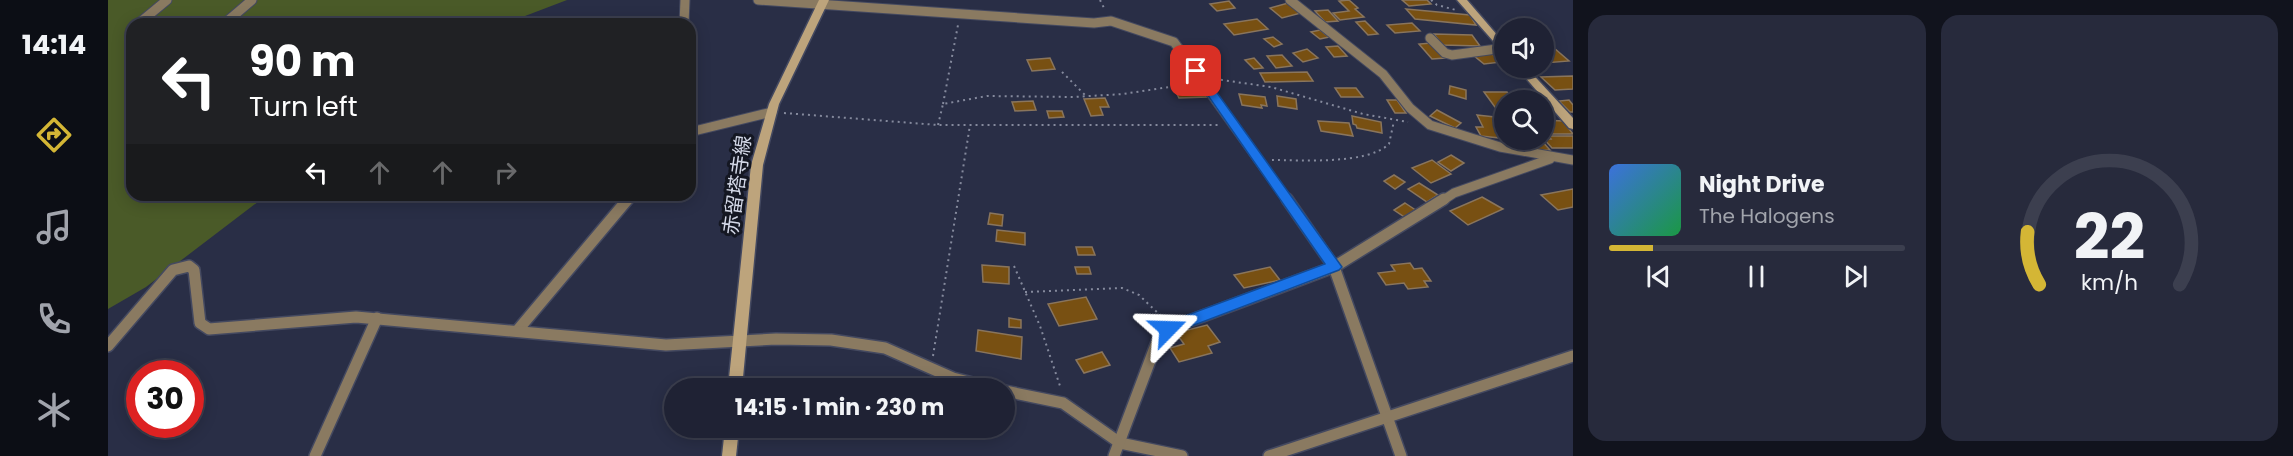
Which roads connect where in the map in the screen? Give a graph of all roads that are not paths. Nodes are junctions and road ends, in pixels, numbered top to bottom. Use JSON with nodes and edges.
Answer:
{"nodes":[{"id":1,"x":167,"y":0,"type":"edge"},
{"id":2,"x":252,"y":0,"type":"edge"},
{"id":3,"x":685,"y":0,"type":"edge"},
{"id":4,"x":758,"y":0,"type":"edge"},
{"id":5,"x":1306,"y":0,"type":"edge"},
{"id":6,"x":1462,"y":0,"type":"edge"},
{"id":7,"x":823,"y":2,"type":"edge"},
{"id":8,"x":1293,"y":3,"type":"edge"},
{"id":9,"x":145,"y":18,"type":"edge"},
{"id":10,"x":231,"y":18,"type":"edge"},
{"id":11,"x":684,"y":18,"type":"edge"},
{"id":12,"x":1494,"y":36,"type":"edge"},
{"id":13,"x":1430,"y":38,"type":"dead end"},
{"id":14,"x":1494,"y":49,"type":"edge"},
{"id":15,"x":1531,"y":78,"type":"edge"},
{"id":16,"x":772,"y":112,"type":"junction"},
{"id":17,"x":1573,"y":125,"type":"edge"},
{"id":18,"x":696,"y":131,"type":"edge"},
{"id":19,"x":1550,"y":159,"type":"junction"},
{"id":20,"x":1573,"y":160,"type":"edge"},
{"id":21,"x":627,"y":201,"type":"edge"},
{"id":22,"x":1334,"y":267,"type":"junction"},
{"id":23,"x":377,"y":318,"type":"junction"},
{"id":24,"x":517,"y":331,"type":"junction"},
{"id":25,"x":740,"y":339,"type":"junction"},
{"id":26,"x":108,"y":346,"type":"edge"},
{"id":27,"x":1573,"y":356,"type":"edge"},
{"id":28,"x":736,"y":378,"type":"edge"},
{"id":29,"x":955,"y":378,"type":"edge"},
{"id":30,"x":1015,"y":393,"type":"edge"},
{"id":31,"x":1388,"y":417,"type":"junction"},
{"id":32,"x":731,"y":438,"type":"edge"},
{"id":33,"x":1120,"y":443,"type":"junction"},
{"id":34,"x":315,"y":456,"type":"edge"},
{"id":35,"x":729,"y":456,"type":"edge"},
{"id":36,"x":1114,"y":456,"type":"edge"},
{"id":37,"x":1182,"y":456,"type":"edge"},
{"id":38,"x":1269,"y":456,"type":"edge"},
{"id":39,"x":1401,"y":456,"type":"edge"}],
"edges":[{"from":1,"to":9,"type":"street"},
{"from":2,"to":10,"type":"street"},
{"from":3,"to":11,"type":"street"},
{"from":4,"to":7,"type":"street"},
{"from":5,"to":8,"type":"street"},
{"from":6,"to":12,"type":"main road"},
{"from":7,"to":16,"type":"main road","name":"赤留塔寺線"},
{"from":7,"to":22,"type":"street"},
{"from":8,"to":19,"type":"street"},
{"from":13,"to":14,"type":"street"},
{"from":15,"to":17,"type":"main road"},
{"from":16,"to":18,"type":"street"},
{"from":16,"to":25,"type":"main road","name":"赤留塔寺線"},
{"from":19,"to":20,"type":"street"},
{"from":19,"to":22,"type":"street"},
{"from":21,"to":24,"type":"street"},
{"from":22,"to":31,"type":"street"},
{"from":22,"to":33,"type":"street"},
{"from":23,"to":24,"type":"street"},
{"from":23,"to":26,"type":"street"},
{"from":23,"to":34,"type":"street"},
{"from":24,"to":25,"type":"street"},
{"from":25,"to":28,"type":"main road","name":"赤留塔寺線"},
{"from":25,"to":29,"type":"street"},
{"from":27,"to":31,"type":"street"},
{"from":30,"to":33,"type":"street"},
{"from":31,"to":38,"type":"street"},
{"from":31,"to":39,"type":"street"},
{"from":32,"to":35,"type":"main road"},
{"from":33,"to":36,"type":"street"},
{"from":33,"to":37,"type":"street"}]}
